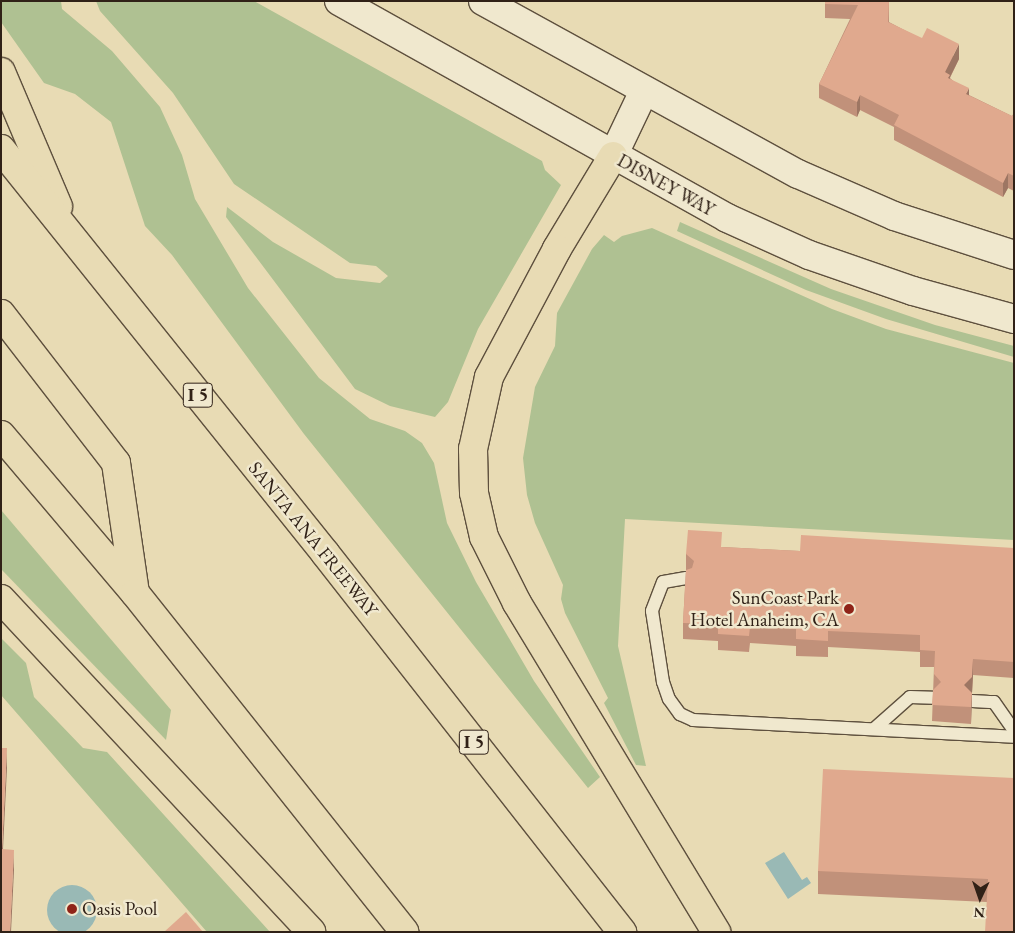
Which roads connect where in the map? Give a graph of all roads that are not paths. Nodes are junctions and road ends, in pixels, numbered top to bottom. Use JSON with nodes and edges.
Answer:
{"nodes":[{"id":1,"x":339,"y":1,"type":"edge"},
{"id":2,"x":484,"y":1,"type":"edge"},
{"id":3,"x":3,"y":74,"type":"edge"},
{"id":4,"x":644,"y":91,"type":"junction"},
{"id":5,"x":1,"y":150,"type":"edge"},
{"id":6,"x":613,"y":156,"type":"junction"},
{"id":7,"x":72,"y":238,"type":"junction"},
{"id":8,"x":1014,"y":255,"type":"edge"},
{"id":9,"x":1,"y":314,"type":"edge"},
{"id":10,"x":1014,"y":319,"type":"edge"},
{"id":11,"x":1,"y":435,"type":"edge"},
{"id":12,"x":686,"y":578,"type":"edge"},
{"id":13,"x":135,"y":593,"type":"junction"},
{"id":14,"x":1,"y":599,"type":"edge"},
{"id":15,"x":1,"y":626,"type":"edge"},
{"id":16,"x":38,"y":636,"type":"junction"},
{"id":17,"x":933,"y":698,"type":"edge"},
{"id":18,"x":972,"y":701,"type":"edge"},
{"id":19,"x":874,"y":729,"type":"junction"},
{"id":20,"x":1014,"y":731,"type":"edge"},
{"id":21,"x":1014,"y":737,"type":"edge"},
{"id":22,"x":311,"y":932,"type":"edge"},
{"id":23,"x":405,"y":932,"type":"edge"},
{"id":24,"x":622,"y":932,"type":"edge"},
{"id":25,"x":716,"y":932,"type":"edge"}],
"edges":[{"from":1,"to":6,"type":"main road","name":"DISNEY WAY"},
{"from":2,"to":4,"type":"main road"},
{"from":3,"to":7,"type":"highway"},
{"from":4,"to":6,"type":"main road"},
{"from":4,"to":8,"type":"main road"},
{"from":5,"to":7,"type":"highway","name":"SANTA ANA FREEWAY","number":"I 5"},
{"from":6,"to":10,"type":"main road","name":"DISNEY WAY"},
{"from":6,"to":25,"type":"highway"},
{"from":7,"to":24,"type":"highway","name":"SANTA ANA FREEWAY","number":"I 5"},
{"from":9,"to":13,"type":"highway"},
{"from":11,"to":13,"type":"highway"},
{"from":12,"to":19,"type":"lane"},
{"from":13,"to":23,"type":"highway"},
{"from":14,"to":16,"type":"highway"},
{"from":15,"to":16,"type":"highway"},
{"from":16,"to":22,"type":"highway"},
{"from":17,"to":19,"type":"lane"},
{"from":18,"to":20,"type":"lane"},
{"from":19,"to":21,"type":"lane"}]}
